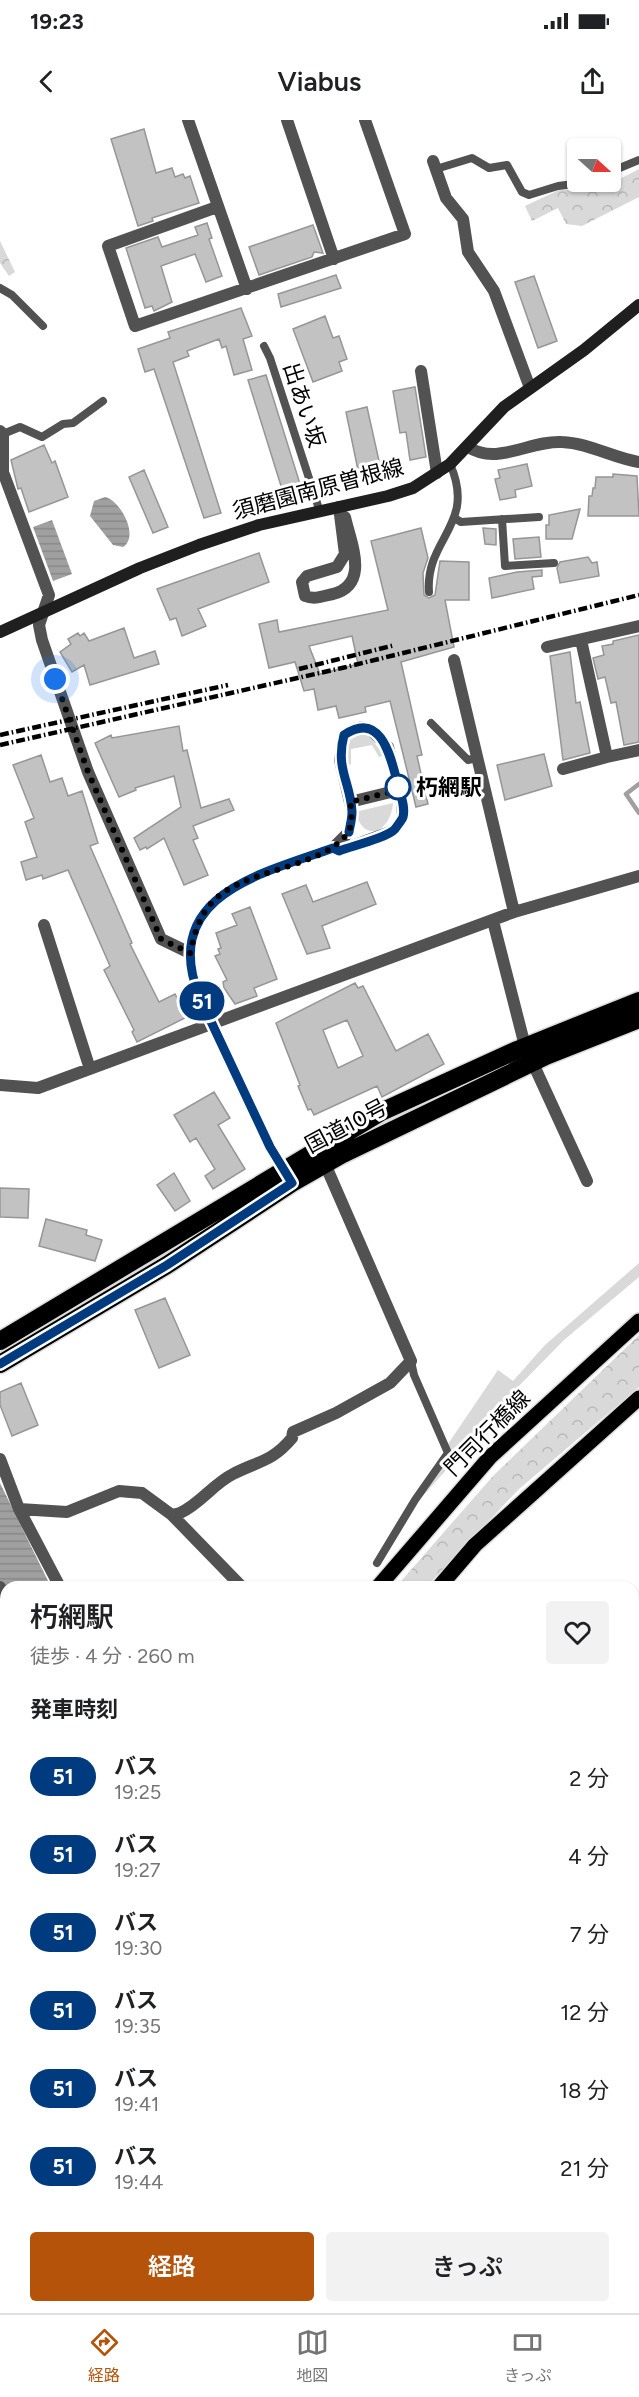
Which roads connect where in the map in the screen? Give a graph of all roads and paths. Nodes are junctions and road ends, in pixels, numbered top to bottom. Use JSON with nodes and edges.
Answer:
{"nodes":[{"id":1,"x":188,"y":120,"type":"edge"},
{"id":2,"x":287,"y":120,"type":"edge"},
{"id":3,"x":365,"y":120,"type":"edge"},
{"id":4,"x":639,"y":160,"type":"edge"},
{"id":5,"x":434,"y":165,"type":"joint"},
{"id":6,"x":621,"y":167,"type":"edge"},
{"id":7,"x":567,"y":185,"type":"edge"},
{"id":8,"x":217,"y":207,"type":"junction"},
{"id":9,"x":334,"y":259,"type":"junction"},
{"id":10,"x":0,"y":288,"type":"edge"},
{"id":11,"x":247,"y":289,"type":"junction"},
{"id":12,"x":639,"y":305,"type":"edge"},
{"id":13,"x":43,"y":326,"type":"dead end"},
{"id":14,"x":264,"y":346,"type":"dead end"},
{"id":15,"x":421,"y":371,"type":"dead end"},
{"id":16,"x":530,"y":388,"type":"junction"},
{"id":17,"x":103,"y":401,"type":"dead end"},
{"id":18,"x":2,"y":433,"type":"edge"},
{"id":19,"x":468,"y":447,"type":"junction"},
{"id":20,"x":639,"y":462,"type":"edge"},
{"id":21,"x":450,"y":464,"type":"junction"},
{"id":22,"x":437,"y":473,"type":"junction"},
{"id":23,"x":319,"y":509,"type":"junction"},
{"id":24,"x":340,"y":511,"type":"junction"},
{"id":25,"x":540,"y":517,"type":"dead end"},
{"id":26,"x":456,"y":519,"type":"junction"},
{"id":27,"x":502,"y":519,"type":"junction"},
{"id":28,"x":554,"y":563,"type":"dead end"},
{"id":29,"x":429,"y":591,"type":"dead end"},
{"id":30,"x":46,"y":611,"type":"junction"},
{"id":31,"x":639,"y":626,"type":"edge"},
{"id":32,"x":0,"y":632,"type":"edge"},
{"id":33,"x":581,"y":640,"type":"junction"},
{"id":34,"x":547,"y":647,"type":"dead end"},
{"id":35,"x":454,"y":660,"type":"dead end"},
{"id":36,"x":431,"y":723,"type":"dead end"},
{"id":37,"x":639,"y":750,"type":"edge"},
{"id":38,"x":607,"y":757,"type":"junction"},
{"id":39,"x":477,"y":758,"type":"junction"},
{"id":40,"x":563,"y":769,"type":"dead end"},
{"id":41,"x":399,"y":790,"type":"junction"},
{"id":42,"x":350,"y":802,"type":"junction"},
{"id":43,"x":333,"y":848,"type":"junction"},
{"id":44,"x":639,"y":876,"type":"edge"},
{"id":45,"x":514,"y":912,"type":"junction"},
{"id":46,"x":493,"y":921,"type":"junction"},
{"id":47,"x":44,"y":925,"type":"dead end"},
{"id":48,"x":190,"y":953,"type":"junction"},
{"id":49,"x":639,"y":1001,"type":"edge"},
{"id":50,"x":639,"y":1019,"type":"edge"},
{"id":51,"x":212,"y":1022,"type":"junction"},
{"id":52,"x":528,"y":1054,"type":"junction"},
{"id":53,"x":90,"y":1069,"type":"junction"},
{"id":54,"x":0,"y":1085,"type":"edge"},
{"id":55,"x":325,"y":1164,"type":"junction"},
{"id":56,"x":287,"y":1176,"type":"junction"},
{"id":57,"x":587,"y":1181,"type":"dead end"},
{"id":58,"x":639,"y":1321,"type":"edge"},
{"id":59,"x":0,"y":1341,"type":"edge"},
{"id":60,"x":411,"y":1361,"type":"junction"},
{"id":61,"x":0,"y":1364,"type":"edge"},
{"id":62,"x":639,"y":1398,"type":"edge"},
{"id":63,"x":0,"y":1459,"type":"edge"},
{"id":64,"x":19,"y":1509,"type":"junction"},
{"id":65,"x":171,"y":1515,"type":"junction"},
{"id":66,"x":377,"y":1563,"type":"dead end"},
{"id":67,"x":57,"y":1581,"type":"edge"},
{"id":68,"x":236,"y":1581,"type":"edge"},
{"id":69,"x":383,"y":1581,"type":"edge"},
{"id":70,"x":444,"y":1581,"type":"edge"}],
"edges":[{"from":1,"to":8,"type":"street"},
{"from":2,"to":9,"type":"street"},
{"from":3,"to":9,"type":"street"},
{"from":4,"to":6,"type":"lane"},
{"from":5,"to":7,"type":"lane"},
{"from":5,"to":16,"type":"street"},
{"from":8,"to":11,"type":"street"},
{"from":8,"to":11,"type":"street"},
{"from":9,"to":11,"type":"street"},
{"from":10,"to":13,"type":"lane"},
{"from":12,"to":16,"type":"main road","name":"須磨園南原曽根線"},
{"from":14,"to":23,"type":"lane","name":"出あい坂"},
{"from":15,"to":22,"type":"street"},
{"from":16,"to":19,"type":"main road","name":"須磨園南原曽根線"},
{"from":17,"to":18,"type":"lane"},
{"from":18,"to":30,"type":"street"},
{"from":19,"to":20,"type":"street"},
{"from":19,"to":21,"type":"main road","name":"須磨園南原曽根線"},
{"from":21,"to":22,"type":"main road","name":"須磨園南原曽根線"},
{"from":21,"to":26,"type":"lane"},
{"from":22,"to":24,"type":"main road","name":"須磨園南原曽根線"},
{"from":23,"to":24,"type":"main road","name":"須磨園南原曽根線"},
{"from":23,"to":30,"type":"main road","name":"須磨園南原曽根線"},
{"from":24,"to":24,"type":"street"},
{"from":25,"to":27,"type":"lane"},
{"from":26,"to":27,"type":"lane"},
{"from":26,"to":29,"type":"lane"},
{"from":27,"to":28,"type":"lane"},
{"from":30,"to":32,"type":"main road","name":"須磨園南原曽根線"},
{"from":30,"to":48,"type":"street"},
{"from":31,"to":33,"type":"street"},
{"from":33,"to":34,"type":"street"},
{"from":33,"to":38,"type":"street"},
{"from":35,"to":39,"type":"street"},
{"from":36,"to":39,"type":"lane"},
{"from":37,"to":38,"type":"street"},
{"from":38,"to":40,"type":"street"},
{"from":39,"to":45,"type":"street"},
{"from":41,"to":42,"type":"street"},
{"from":41,"to":42,"type":"street"},
{"from":41,"to":43,"type":"street"},
{"from":42,"to":43,"type":"street"},
{"from":43,"to":48,"type":"main road"},
{"from":44,"to":45,"type":"street"},
{"from":45,"to":46,"type":"street"},
{"from":46,"to":51,"type":"street"},
{"from":46,"to":52,"type":"street"},
{"from":47,"to":53,"type":"street"},
{"from":48,"to":51,"type":"main road"},
{"from":49,"to":52,"type":"highway","name":"国道10号"},
{"from":50,"to":52,"type":"highway","name":"国道10号"},
{"from":51,"to":53,"type":"street"},
{"from":51,"to":56,"type":"main road"},
{"from":52,"to":55,"type":"highway","name":"国道10号"},
{"from":52,"to":56,"type":"highway","name":"国道10号"},
{"from":52,"to":57,"type":"street"},
{"from":53,"to":54,"type":"street"},
{"from":55,"to":56,"type":"highway","name":"国道10号"},
{"from":55,"to":60,"type":"street"},
{"from":56,"to":59,"type":"highway","name":"国道10号"},
{"from":56,"to":61,"type":"highway","name":"国道10号"},
{"from":58,"to":69,"type":"main road","name":"門司行橋線"},
{"from":60,"to":65,"type":"street"},
{"from":60,"to":66,"type":"lane"},
{"from":62,"to":70,"type":"main road"},
{"from":63,"to":64,"type":"street"},
{"from":64,"to":65,"type":"street"},
{"from":64,"to":67,"type":"street"},
{"from":65,"to":68,"type":"street"}]}
